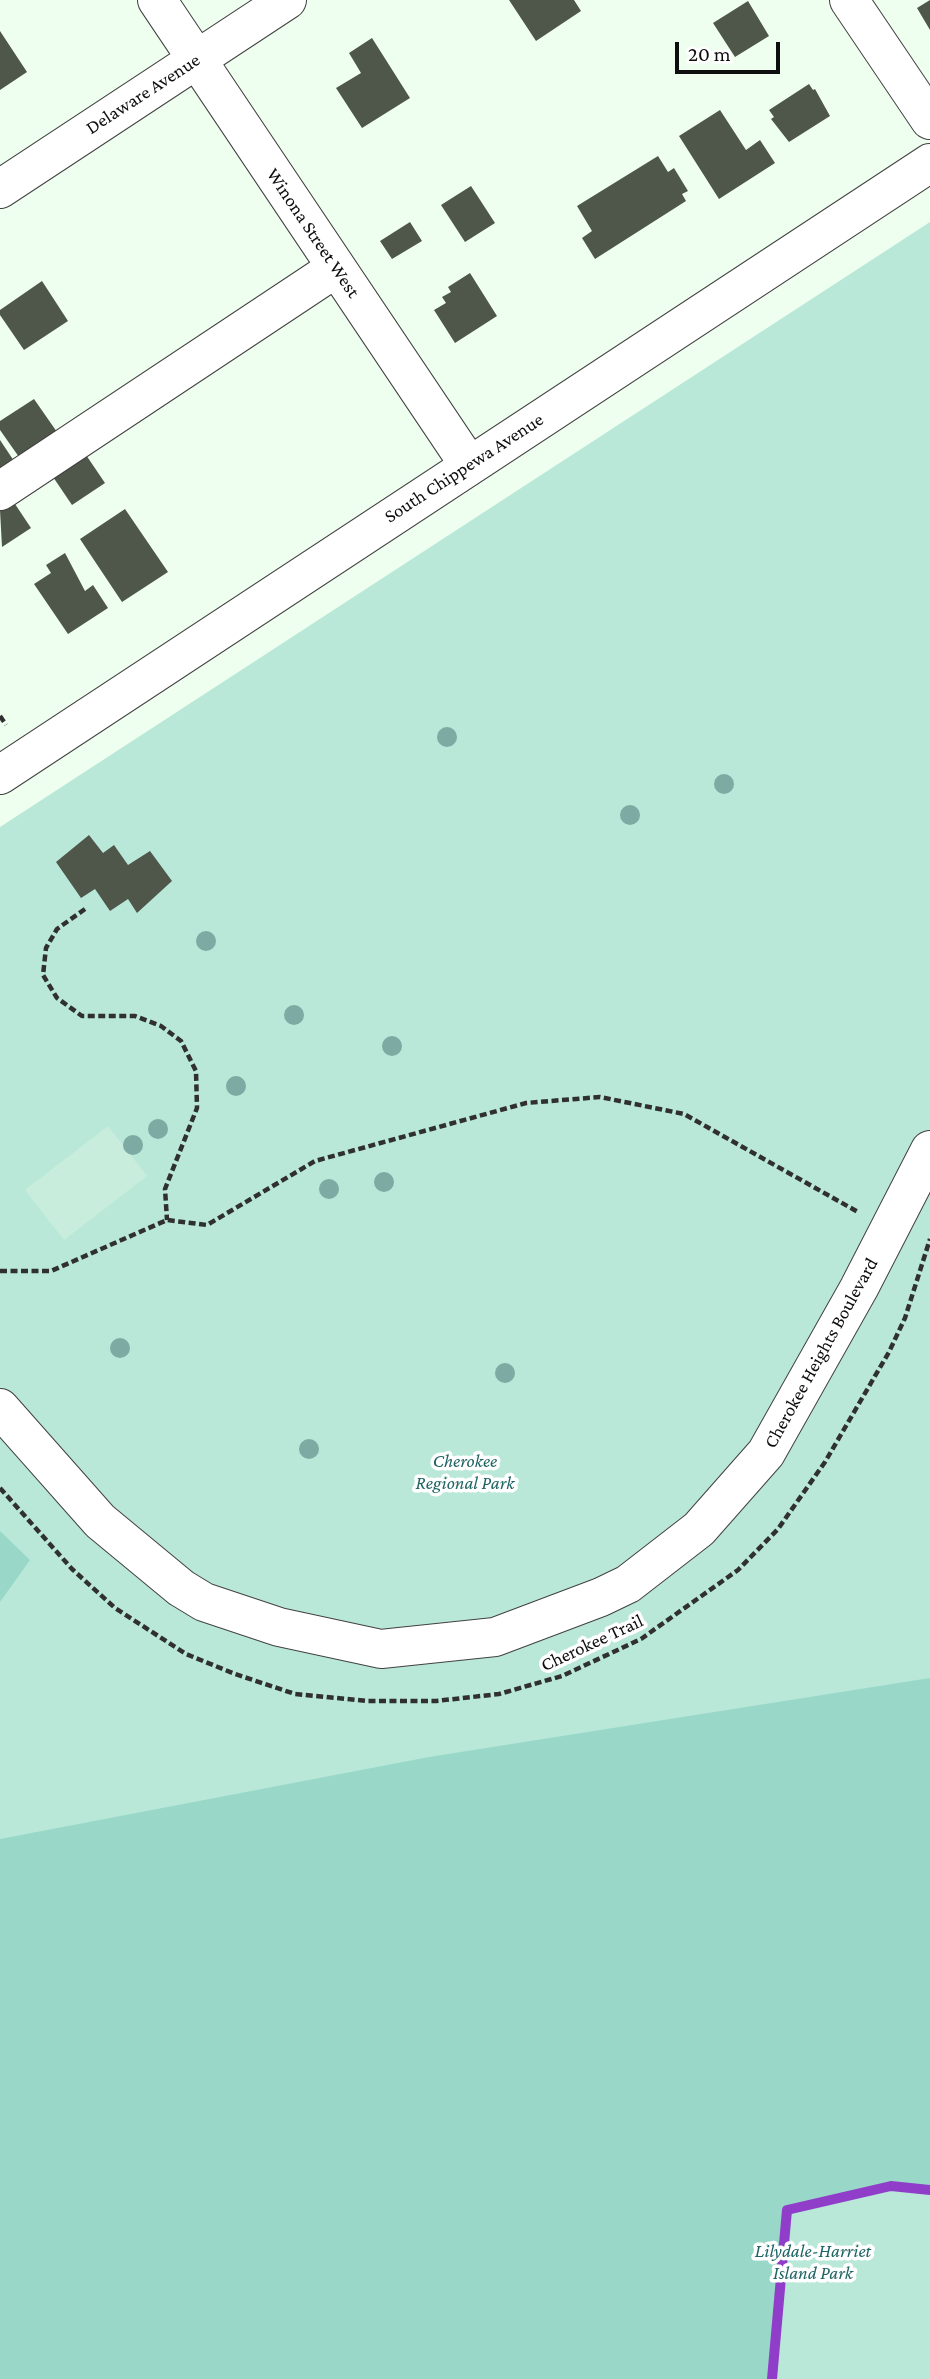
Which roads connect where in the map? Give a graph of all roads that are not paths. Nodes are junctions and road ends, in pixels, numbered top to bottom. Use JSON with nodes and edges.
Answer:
{"nodes":[{"id":1,"x":157,"y":0,"type":"edge"},
{"id":2,"x":287,"y":0,"type":"edge"},
{"id":3,"x":849,"y":0,"type":"edge"},
{"id":4,"x":196,"y":59,"type":"junction"},
{"id":5,"x":930,"y":120,"type":"edge"},
{"id":6,"x":930,"y":163,"type":"edge"},
{"id":7,"x":0,"y":189,"type":"edge"},
{"id":8,"x":336,"y":268,"type":"junction"},
{"id":9,"x":469,"y":465,"type":"junction"},
{"id":10,"x":0,"y":491,"type":"edge"},
{"id":11,"x":0,"y":775,"type":"edge"},
{"id":12,"x":930,"y":1150,"type":"edge"},
{"id":13,"x":0,"y":1408,"type":"edge"}],
"edges":[{"from":1,"to":4,"type":"street","name":"Winona Street West"},
{"from":2,"to":4,"type":"street","name":"Delaware Avenue"},
{"from":3,"to":5,"type":"street"},
{"from":4,"to":7,"type":"street","name":"Delaware Avenue"},
{"from":4,"to":8,"type":"street","name":"Winona Street West"},
{"from":6,"to":9,"type":"street","name":"South Chippewa Avenue"},
{"from":8,"to":9,"type":"street","name":"Winona Street West"},
{"from":8,"to":10,"type":"street"},
{"from":9,"to":11,"type":"street","name":"South Chippewa Avenue"},
{"from":12,"to":13,"type":"street","name":"Cherokee Heights Boulevard"}]}
